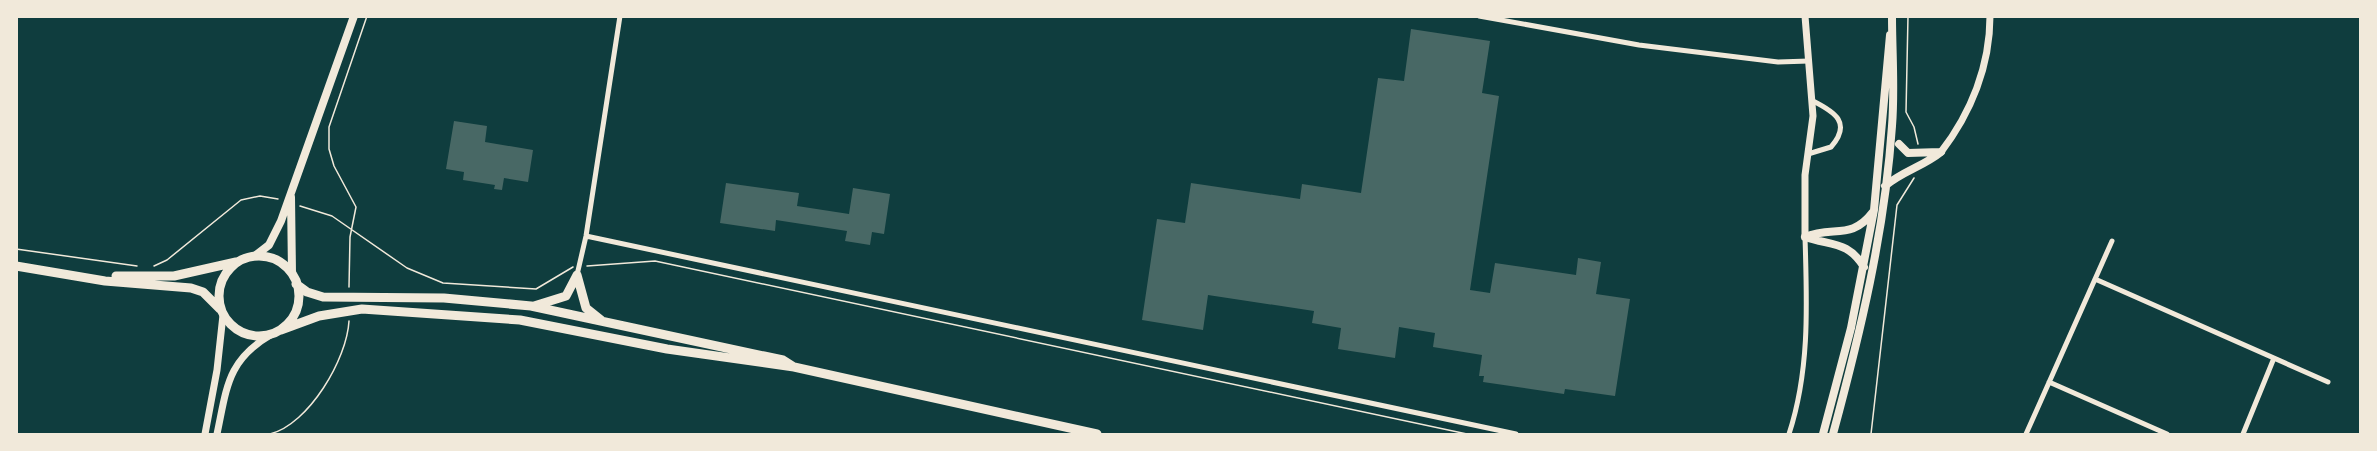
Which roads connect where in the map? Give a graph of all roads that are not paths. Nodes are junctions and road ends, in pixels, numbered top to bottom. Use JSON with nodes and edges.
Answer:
{"nodes":[{"id":1,"x":354,"y":16,"type":"edge"},
{"id":2,"x":620,"y":16,"type":"edge"},
{"id":3,"x":1479,"y":16,"type":"edge"},
{"id":4,"x":1805,"y":16,"type":"edge"},
{"id":5,"x":1990,"y":16,"type":"edge"},
{"id":6,"x":1892,"y":19,"type":"edge"},
{"id":7,"x":1809,"y":61,"type":"junction"},
{"id":8,"x":1813,"y":101,"type":"junction"},
{"id":9,"x":1892,"y":126,"type":"junction"},
{"id":10,"x":1899,"y":144,"type":"joint"},
{"id":11,"x":1941,"y":152,"type":"junction"},
{"id":12,"x":1808,"y":154,"type":"junction"},
{"id":13,"x":1885,"y":186,"type":"junction"},
{"id":14,"x":291,"y":189,"type":"junction"},
{"id":15,"x":1874,"y":210,"type":"junction"},
{"id":16,"x":586,"y":236,"type":"junction"},
{"id":17,"x":1805,"y":237,"type":"junction"},
{"id":18,"x":2112,"y":241,"type":"dead end"},
{"id":19,"x":256,"y":255,"type":"junction"},
{"id":20,"x":244,"y":260,"type":"junction"},
{"id":21,"x":16,"y":266,"type":"edge"},
{"id":22,"x":1864,"y":267,"type":"junction"},
{"id":23,"x":578,"y":271,"type":"junction"},
{"id":24,"x":51,"y":272,"type":"junction"},
{"id":25,"x":292,"y":273,"type":"junction"},
{"id":26,"x":2095,"y":279,"type":"junction"},
{"id":27,"x":296,"y":284,"type":"junction"},
{"id":28,"x":531,"y":306,"type":"junction"},
{"id":29,"x":221,"y":312,"type":"junction"},
{"id":30,"x":603,"y":322,"type":"junction"},
{"id":31,"x":276,"y":332,"type":"junction"},
{"id":32,"x":2274,"y":358,"type":"junction"},
{"id":33,"x":794,"y":368,"type":"junction"},
{"id":34,"x":2049,"y":382,"type":"junction"},
{"id":35,"x":2328,"y":382,"type":"dead end"},
{"id":36,"x":205,"y":435,"type":"edge"},
{"id":37,"x":217,"y":435,"type":"edge"},
{"id":38,"x":1097,"y":435,"type":"edge"},
{"id":39,"x":1516,"y":435,"type":"edge"},
{"id":40,"x":1789,"y":435,"type":"edge"},
{"id":41,"x":1823,"y":435,"type":"edge"},
{"id":42,"x":1833,"y":435,"type":"edge"},
{"id":43,"x":2026,"y":435,"type":"edge"},
{"id":44,"x":2167,"y":435,"type":"edge"},
{"id":45,"x":2243,"y":435,"type":"edge"}],
"edges":[{"from":1,"to":14,"type":"main road"},
{"from":2,"to":16,"type":"street"},
{"from":3,"to":7,"type":"street"},
{"from":4,"to":7,"type":"street"},
{"from":5,"to":11,"type":"street"},
{"from":6,"to":9,"type":"main road"},
{"from":6,"to":15,"type":"main road"},
{"from":7,"to":8,"type":"street"},
{"from":8,"to":12,"type":"street"},
{"from":8,"to":12,"type":"street"},
{"from":9,"to":10,"type":"street"},
{"from":9,"to":13,"type":"main road"},
{"from":10,"to":11,"type":"main road"},
{"from":11,"to":13,"type":"main road"},
{"from":12,"to":17,"type":"street"},
{"from":13,"to":42,"type":"main road"},
{"from":14,"to":19,"type":"main road"},
{"from":14,"to":25,"type":"main road"},
{"from":15,"to":17,"type":"main road"},
{"from":15,"to":22,"type":"main road"},
{"from":16,"to":23,"type":"street"},
{"from":16,"to":39,"type":"street"},
{"from":17,"to":22,"type":"main road"},
{"from":17,"to":40,"type":"street"},
{"from":18,"to":26,"type":"street"},
{"from":19,"to":20,"type":"highway"},
{"from":19,"to":25,"type":"highway"},
{"from":20,"to":24,"type":"highway"},
{"from":20,"to":29,"type":"highway"},
{"from":21,"to":24,"type":"highway"},
{"from":22,"to":41,"type":"main road"},
{"from":23,"to":28,"type":"highway"},
{"from":23,"to":30,"type":"highway"},
{"from":24,"to":29,"type":"highway"},
{"from":25,"to":27,"type":"highway"},
{"from":26,"to":32,"type":"street"},
{"from":26,"to":34,"type":"street"},
{"from":27,"to":28,"type":"highway"},
{"from":27,"to":31,"type":"highway"},
{"from":28,"to":30,"type":"highway"},
{"from":29,"to":31,"type":"highway"},
{"from":29,"to":36,"type":"street"},
{"from":30,"to":33,"type":"highway"},
{"from":31,"to":33,"type":"highway"},
{"from":31,"to":37,"type":"street"},
{"from":32,"to":35,"type":"street"},
{"from":32,"to":45,"type":"street"},
{"from":33,"to":38,"type":"highway"},
{"from":34,"to":43,"type":"street"},
{"from":34,"to":44,"type":"street"}]}
